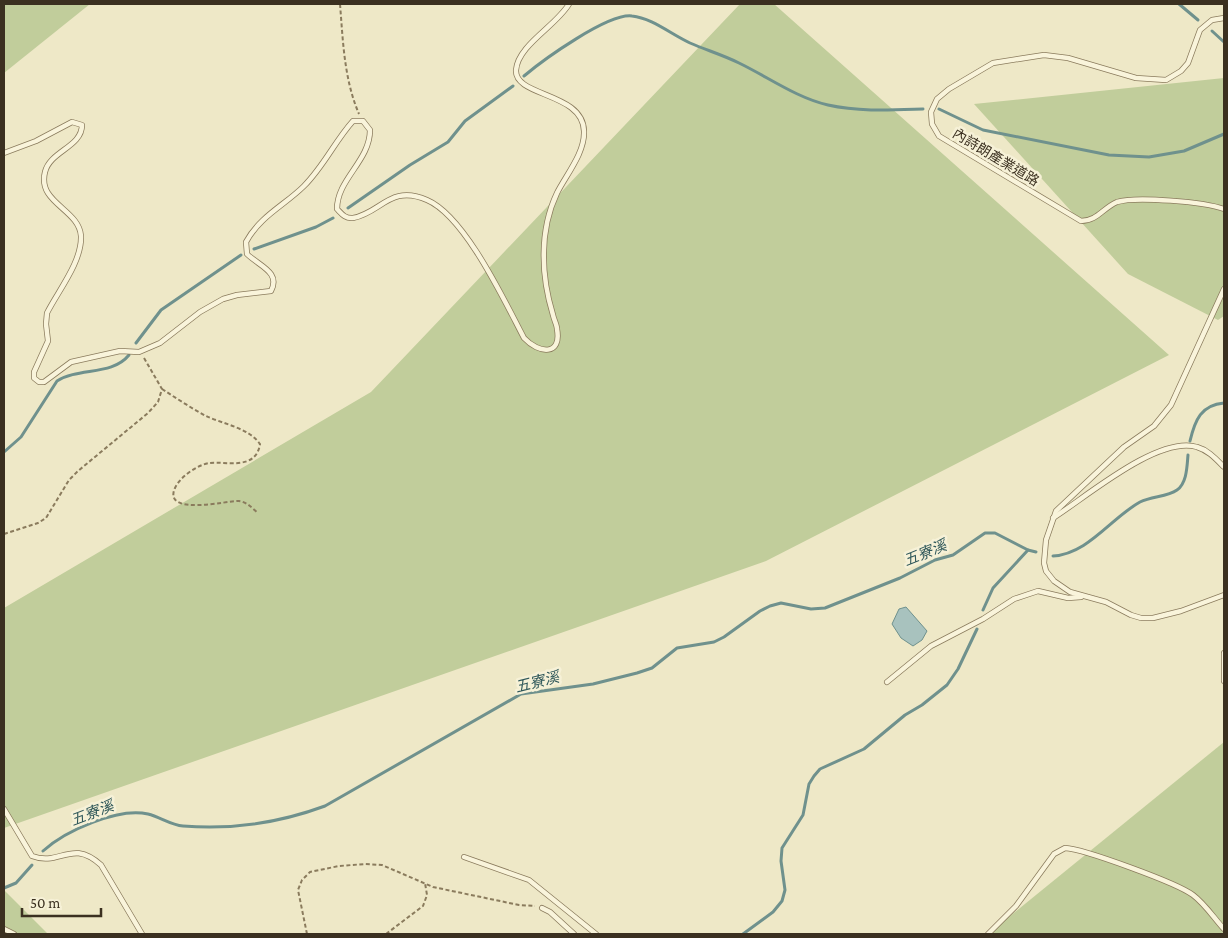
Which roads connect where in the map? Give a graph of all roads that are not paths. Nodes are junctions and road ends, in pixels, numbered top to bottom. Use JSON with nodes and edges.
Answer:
{"nodes":[{"id":1,"x":569,"y":4,"type":"edge"},
{"id":2,"x":1224,"y":18,"type":"edge"},
{"id":3,"x":4,"y":153,"type":"edge"},
{"id":4,"x":1224,"y":209,"type":"edge"},
{"id":5,"x":1224,"y":289,"type":"edge"},
{"id":6,"x":1224,"y":467,"type":"edge"},
{"id":7,"x":1052,"y":519,"type":"junction"},
{"id":8,"x":1224,"y":595,"type":"edge"},
{"id":9,"x":1083,"y":597,"type":"junction"},
{"id":10,"x":1224,"y":653,"type":"edge"},
{"id":11,"x":1224,"y":681,"type":"edge"},
{"id":12,"x":887,"y":682,"type":"dead end"},
{"id":13,"x":4,"y":809,"type":"edge"},
{"id":14,"x":464,"y":858,"type":"dead end"},
{"id":15,"x":542,"y":908,"type":"road end"},
{"id":16,"x":4,"y":929,"type":"edge"},
{"id":17,"x":1224,"y":929,"type":"edge"},
{"id":18,"x":14,"y":934,"type":"edge"},
{"id":19,"x":142,"y":934,"type":"edge"},
{"id":20,"x":574,"y":934,"type":"edge"},
{"id":21,"x":596,"y":934,"type":"edge"},
{"id":22,"x":988,"y":934,"type":"edge"}],
"edges":[{"from":1,"to":3,"type":"lane"},
{"from":2,"to":4,"type":"lane","name":"內詩朗產業道路"},
{"from":5,"to":7,"type":"lane"},
{"from":6,"to":7,"type":"lane"},
{"from":7,"to":9,"type":"lane"},
{"from":8,"to":9,"type":"lane"},
{"from":9,"to":12,"type":"lane"},
{"from":10,"to":11,"type":"lane"},
{"from":13,"to":19,"type":"lane"},
{"from":14,"to":21,"type":"lane"},
{"from":15,"to":20,"type":"lane"},
{"from":16,"to":18,"type":"lane"},
{"from":17,"to":22,"type":"lane"}]}
